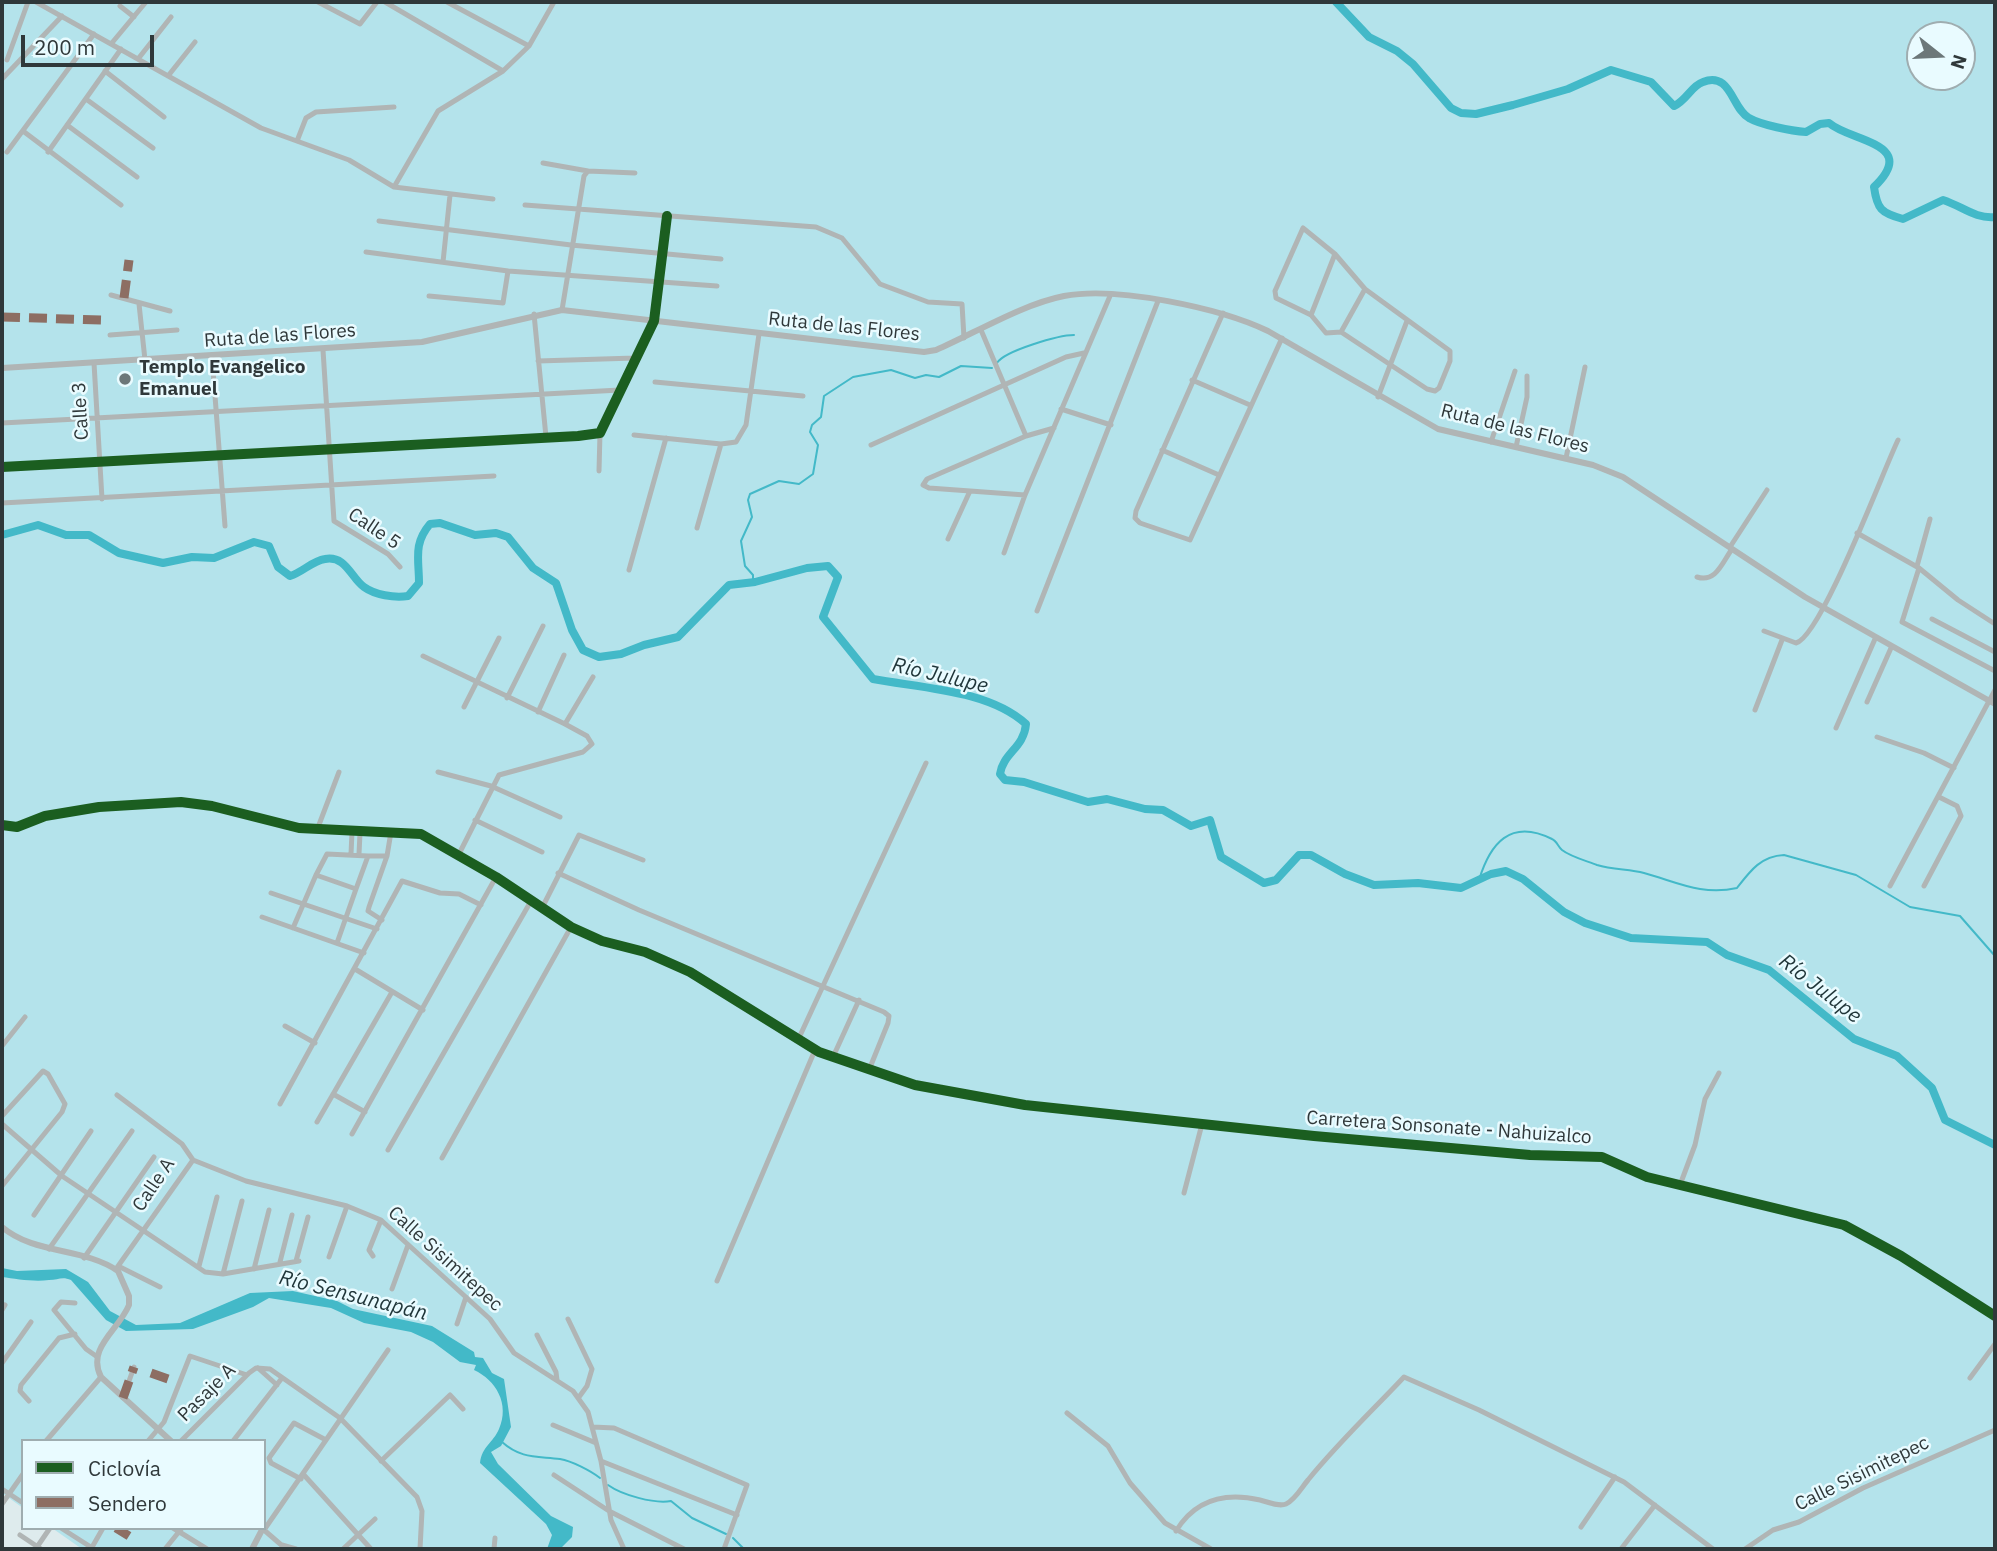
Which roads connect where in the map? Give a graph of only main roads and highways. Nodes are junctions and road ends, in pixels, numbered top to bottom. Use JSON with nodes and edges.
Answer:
{"nodes":[{"id":1,"x":2,"y":368,"type":"edge"},
{"id":2,"x":1993,"y":702,"type":"edge"},
{"id":3,"x":2,"y":1227,"type":"edge"},
{"id":4,"x":169,"y":1439,"type":"edge"},
{"id":5,"x":262,"y":1530,"type":"edge"},
{"id":6,"x":252,"y":1549,"type":"edge"}],
"edges":[{"from":1,"to":2,"type":"main road","name":"Ruta de las Flores"},
{"from":3,"to":4,"type":"main road"},
{"from":5,"to":6,"type":"main road"}]}
